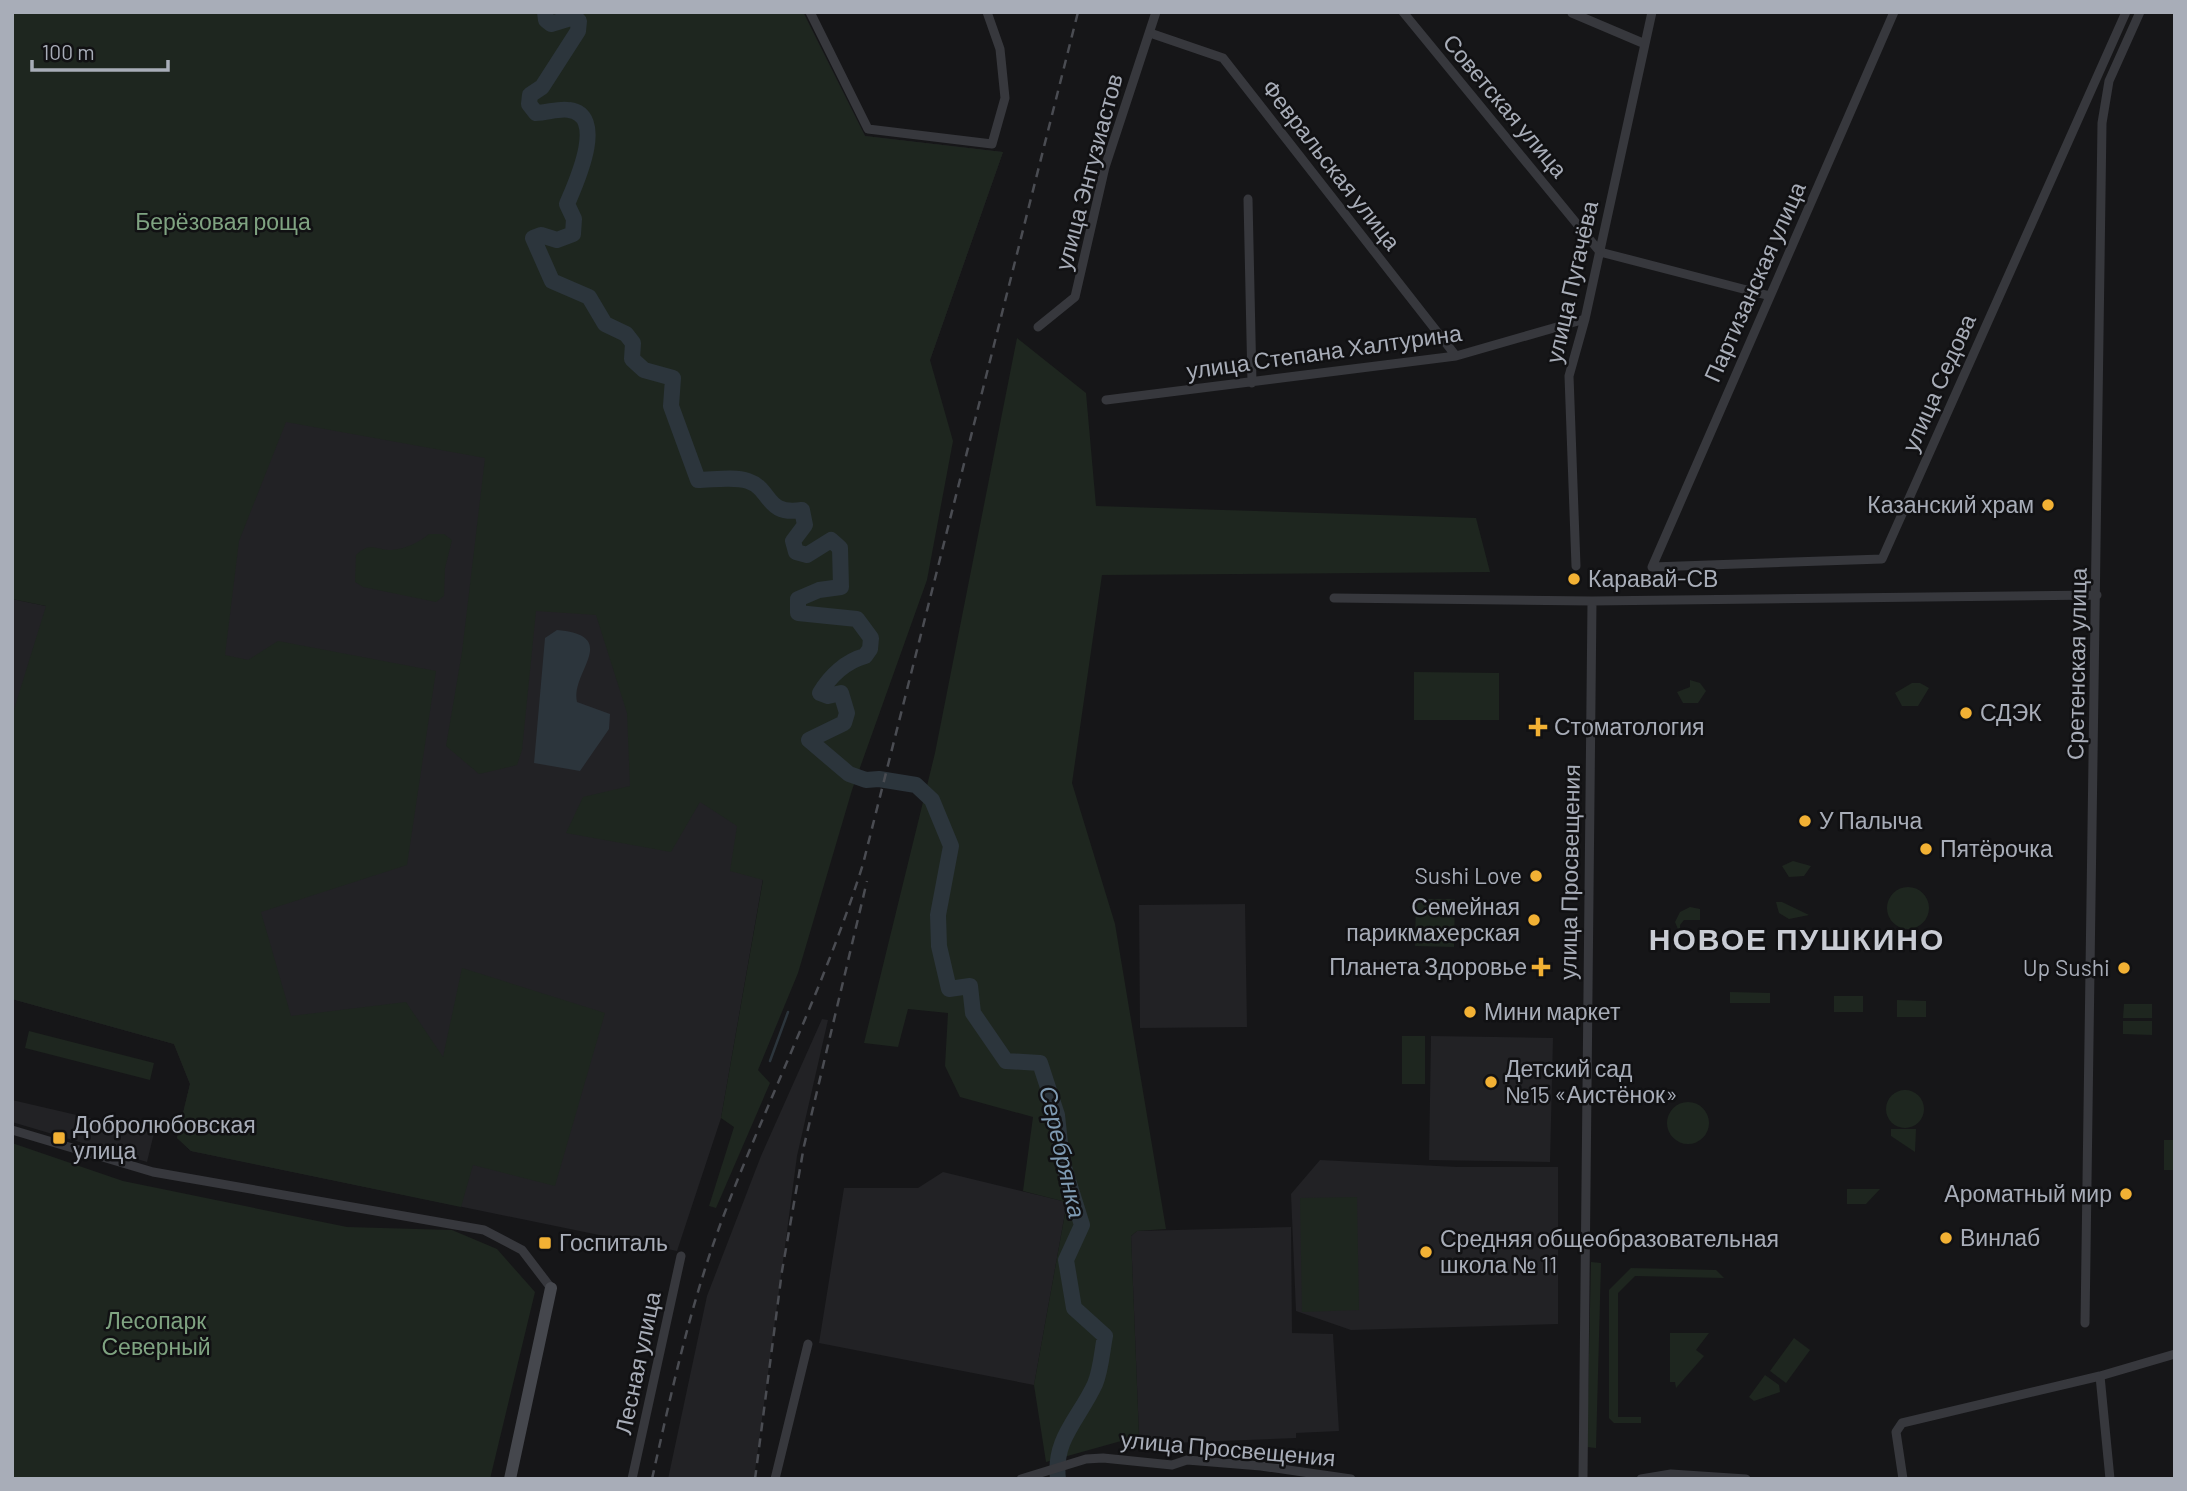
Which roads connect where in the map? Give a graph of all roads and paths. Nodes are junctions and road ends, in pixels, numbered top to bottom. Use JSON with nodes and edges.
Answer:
{"nodes":[{"id":1,"x":810,"y":12,"type":"edge"},
{"id":2,"x":987,"y":12,"type":"edge"},
{"id":3,"x":1156,"y":12,"type":"edge"},
{"id":4,"x":1403,"y":12,"type":"edge"},
{"id":5,"x":1652,"y":12,"type":"edge"},
{"id":6,"x":1894,"y":12,"type":"edge"},
{"id":7,"x":2126,"y":12,"type":"edge"},
{"id":8,"x":2140,"y":12,"type":"edge"},
{"id":9,"x":1572,"y":13,"type":"edge"},
{"id":10,"x":1150,"y":33,"type":"junction"},
{"id":11,"x":1645,"y":44,"type":"junction"},
{"id":12,"x":1248,"y":199,"type":"dead end"},
{"id":13,"x":1600,"y":252,"type":"junction"},
{"id":14,"x":1770,"y":296,"type":"junction"},
{"id":15,"x":1585,"y":319,"type":"junction"},
{"id":16,"x":1038,"y":327,"type":"dead end"},
{"id":17,"x":1456,"y":356,"type":"junction"},
{"id":18,"x":1252,"y":383,"type":"junction"},
{"id":19,"x":1106,"y":400,"type":"dead end"},
{"id":20,"x":1576,"y":566,"type":"dead end"},
{"id":21,"x":1652,"y":567,"type":"joint"},
{"id":22,"x":2097,"y":595,"type":"junction"},
{"id":23,"x":1334,"y":598,"type":"dead end"},
{"id":24,"x":1592,"y":601,"type":"junction"},
{"id":25,"x":12,"y":1130,"type":"edge"},
{"id":26,"x":681,"y":1256,"type":"dead end"},
{"id":27,"x":551,"y":1288,"type":"joint"},
{"id":28,"x":2085,"y":1323,"type":"dead end"},
{"id":29,"x":808,"y":1344,"type":"dead end"},
{"id":30,"x":2175,"y":1354,"type":"edge"},
{"id":31,"x":2101,"y":1376,"type":"junction"},
{"id":32,"x":510,"y":1479,"type":"edge"},
{"id":33,"x":632,"y":1479,"type":"edge"},
{"id":34,"x":775,"y":1479,"type":"edge"},
{"id":35,"x":1021,"y":1479,"type":"edge"},
{"id":36,"x":1351,"y":1479,"type":"edge"},
{"id":37,"x":1583,"y":1479,"type":"edge"},
{"id":38,"x":1641,"y":1479,"type":"edge"},
{"id":39,"x":1746,"y":1479,"type":"edge"},
{"id":40,"x":1903,"y":1479,"type":"edge"},
{"id":41,"x":2110,"y":1479,"type":"edge"}],
"edges":[{"from":1,"to":2,"type":"street"},
{"from":3,"to":10,"type":"street","name":"улица Энтузиастов"},
{"from":4,"to":13,"type":"street","name":"Советская улица"},
{"from":5,"to":11,"type":"street","name":"улица Пугачёва"},
{"from":6,"to":14,"type":"street","name":"Партизанская улица"},
{"from":7,"to":21,"type":"street","name":"улица Седова"},
{"from":8,"to":22,"type":"street","name":"Сретенская улица"},
{"from":9,"to":11,"type":"street"},
{"from":10,"to":16,"type":"street","name":"улица Энтузиастов"},
{"from":10,"to":17,"type":"street","name":"Февральская улица"},
{"from":11,"to":13,"type":"street","name":"улица Пугачёва"},
{"from":12,"to":18,"type":"street"},
{"from":13,"to":14,"type":"street"},
{"from":13,"to":15,"type":"street","name":"улица Пугачёва"},
{"from":14,"to":21,"type":"street","name":"Партизанская улица"},
{"from":15,"to":17,"type":"street","name":"улица Степана Халтурина"},
{"from":15,"to":20,"type":"street","name":"улица Пугачёва"},
{"from":17,"to":18,"type":"street","name":"улица Степана Халтурина"},
{"from":18,"to":19,"type":"street","name":"улица Степана Халтурина"},
{"from":22,"to":24,"type":"street"},
{"from":22,"to":28,"type":"street","name":"Сретенская улица"},
{"from":23,"to":24,"type":"street"},
{"from":24,"to":37,"type":"street","name":"улица Просвещения"},
{"from":25,"to":27,"type":"street"},
{"from":26,"to":33,"type":"street","name":"Лесная улица"},
{"from":27,"to":32,"type":"street"},
{"from":29,"to":34,"type":"street"},
{"from":30,"to":31,"type":"street"},
{"from":31,"to":40,"type":"street"},
{"from":31,"to":41,"type":"street"},
{"from":35,"to":36,"type":"street","name":"улица Просвещения"},
{"from":38,"to":39,"type":"street"}]}
